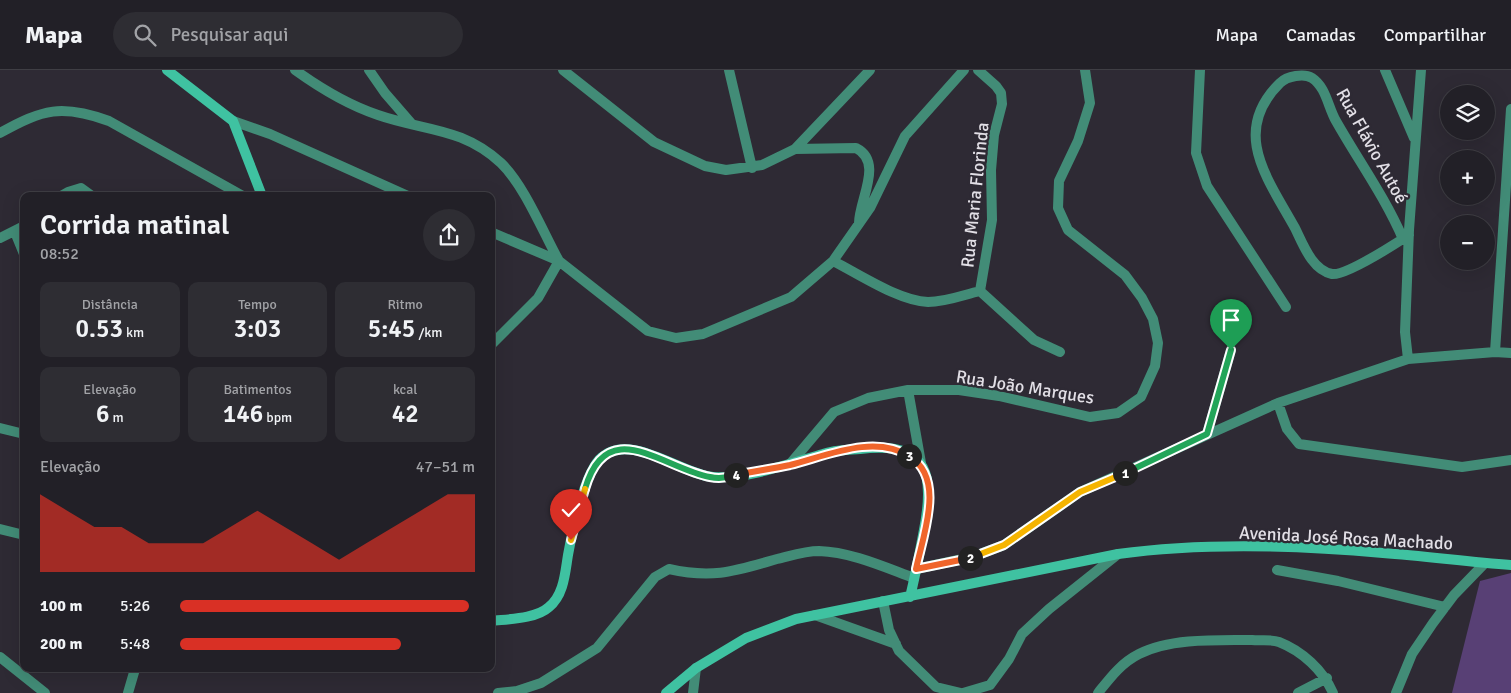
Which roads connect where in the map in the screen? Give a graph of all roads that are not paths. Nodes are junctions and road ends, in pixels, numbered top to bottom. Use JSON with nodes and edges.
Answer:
{"nodes":[{"id":1,"x":167,"y":70,"type":"edge"},
{"id":2,"x":295,"y":70,"type":"edge"},
{"id":3,"x":369,"y":70,"type":"edge"},
{"id":4,"x":563,"y":70,"type":"edge"},
{"id":5,"x":729,"y":70,"type":"edge"},
{"id":6,"x":870,"y":70,"type":"edge"},
{"id":7,"x":964,"y":70,"type":"edge"},
{"id":8,"x":978,"y":70,"type":"edge"},
{"id":9,"x":1085,"y":70,"type":"edge"},
{"id":10,"x":1200,"y":70,"type":"edge"},
{"id":11,"x":1385,"y":70,"type":"edge"},
{"id":12,"x":1421,"y":70,"type":"edge"},
{"id":13,"x":1511,"y":110,"type":"edge"},
{"id":14,"x":233,"y":121,"type":"junction"},
{"id":15,"x":411,"y":123,"type":"junction"},
{"id":16,"x":0,"y":133,"type":"edge"},
{"id":17,"x":1415,"y":139,"type":"junction"},
{"id":18,"x":795,"y":150,"type":"junction"},
{"id":19,"x":752,"y":168,"type":"junction"},
{"id":20,"x":380,"y":184,"type":"junction"},
{"id":21,"x":68,"y":192,"type":"edge"},
{"id":22,"x":86,"y":192,"type":"edge"},
{"id":23,"x":236,"y":192,"type":"edge"},
{"id":24,"x":260,"y":192,"type":"edge"},
{"id":25,"x":380,"y":192,"type":"edge"},
{"id":26,"x":399,"y":192,"type":"edge"},
{"id":27,"x":859,"y":222,"type":"junction"},
{"id":28,"x":20,"y":229,"type":"edge"},
{"id":29,"x":495,"y":234,"type":"edge"},
{"id":30,"x":1406,"y":237,"type":"junction"},
{"id":31,"x":0,"y":238,"type":"edge"},
{"id":32,"x":559,"y":261,"type":"junction"},
{"id":33,"x":833,"y":262,"type":"junction"},
{"id":34,"x":980,"y":291,"type":"junction"},
{"id":35,"x":1286,"y":308,"type":"dead end"},
{"id":36,"x":495,"y":341,"type":"edge"},
{"id":37,"x":1231,"y":350,"type":"dead end"},
{"id":38,"x":1060,"y":352,"type":"dead end"},
{"id":39,"x":1495,"y":352,"type":"junction"},
{"id":40,"x":1511,"y":353,"type":"edge"},
{"id":41,"x":1408,"y":359,"type":"junction"},
{"id":42,"x":908,"y":390,"type":"junction"},
{"id":43,"x":1278,"y":403,"type":"junction"},
{"id":44,"x":0,"y":428,"type":"edge"},
{"id":45,"x":20,"y":433,"type":"edge"},
{"id":46,"x":1207,"y":434,"type":"junction"},
{"id":47,"x":1511,"y":460,"type":"edge"},
{"id":48,"x":921,"y":463,"type":"junction"},
{"id":49,"x":790,"y":464,"type":"junction"},
{"id":50,"x":0,"y":528,"type":"edge"},
{"id":51,"x":20,"y":533,"type":"edge"},
{"id":52,"x":1118,"y":554,"type":"junction"},
{"id":53,"x":1485,"y":563,"type":"junction"},
{"id":54,"x":1511,"y":565,"type":"edge"},
{"id":55,"x":1277,"y":570,"type":"dead end"},
{"id":56,"x":915,"y":574,"type":"junction"},
{"id":57,"x":910,"y":597,"type":"junction"},
{"id":58,"x":883,"y":601,"type":"junction"},
{"id":59,"x":1445,"y":607,"type":"junction"},
{"id":60,"x":816,"y":614,"type":"junction"},
{"id":61,"x":495,"y":620,"type":"edge"},
{"id":62,"x":896,"y":644,"type":"junction"},
{"id":63,"x":0,"y":657,"type":"edge"},
{"id":64,"x":20,"y":668,"type":"edge"},
{"id":65,"x":696,"y":668,"type":"junction"},
{"id":66,"x":134,"y":672,"type":"edge"},
{"id":67,"x":29,"y":673,"type":"edge"},
{"id":68,"x":1327,"y":678,"type":"junction"},
{"id":69,"x":516,"y":692,"type":"edge"},
{"id":70,"x":45,"y":693,"type":"edge"},
{"id":71,"x":128,"y":693,"type":"edge"},
{"id":72,"x":498,"y":693,"type":"edge"},
{"id":73,"x":666,"y":693,"type":"edge"},
{"id":74,"x":693,"y":693,"type":"edge"},
{"id":75,"x":962,"y":693,"type":"edge"},
{"id":76,"x":1098,"y":693,"type":"edge"},
{"id":77,"x":1298,"y":693,"type":"edge"},
{"id":78,"x":1333,"y":693,"type":"edge"},
{"id":79,"x":1396,"y":693,"type":"edge"}],
"edges":[{"from":1,"to":14,"type":"main road"},
{"from":2,"to":15,"type":"street"},
{"from":3,"to":15,"type":"street"},
{"from":4,"to":19,"type":"street"},
{"from":5,"to":19,"type":"street"},
{"from":6,"to":18,"type":"street"},
{"from":7,"to":27,"type":"street"},
{"from":8,"to":34,"type":"street","name":"Rua Maria Florinda"},
{"from":9,"to":42,"type":"street","name":"Rua João Marques"},
{"from":10,"to":35,"type":"street"},
{"from":11,"to":17,"type":"street"},
{"from":12,"to":17,"type":"street"},
{"from":13,"to":39,"type":"street"},
{"from":14,"to":20,"type":"street"},
{"from":14,"to":24,"type":"main road"},
{"from":15,"to":32,"type":"street"},
{"from":16,"to":23,"type":"street"},
{"from":17,"to":30,"type":"street"},
{"from":18,"to":19,"type":"street"},
{"from":18,"to":27,"type":"street"},
{"from":20,"to":25,"type":"street"},
{"from":20,"to":26,"type":"street"},
{"from":21,"to":22,"type":"street"},
{"from":27,"to":33,"type":"street"},
{"from":28,"to":31,"type":"street"},
{"from":29,"to":32,"type":"street"},
{"from":30,"to":30,"type":"street","name":"Rua Flávio Autoé"},
{"from":30,"to":41,"type":"street"},
{"from":32,"to":33,"type":"street"},
{"from":32,"to":36,"type":"street"},
{"from":33,"to":34,"type":"street"},
{"from":34,"to":38,"type":"street","name":"Rua Maria Florinda"},
{"from":37,"to":46,"type":"street"},
{"from":39,"to":40,"type":"street"},
{"from":39,"to":41,"type":"street"},
{"from":41,"to":43,"type":"street"},
{"from":42,"to":48,"type":"street"},
{"from":42,"to":49,"type":"street","name":"Rua João Marques"},
{"from":43,"to":46,"type":"street"},
{"from":43,"to":47,"type":"street"},
{"from":44,"to":45,"type":"street"},
{"from":46,"to":56,"type":"street"},
{"from":48,"to":49,"type":"main road"},
{"from":48,"to":56,"type":"main road"},
{"from":49,"to":61,"type":"main road"},
{"from":50,"to":51,"type":"street"},
{"from":52,"to":53,"type":"main road","name":"Avenida José Rosa Machado"},
{"from":52,"to":57,"type":"main road","name":"Avenida José Rosa Machado"},
{"from":52,"to":75,"type":"street"},
{"from":53,"to":54,"type":"main road","name":"Avenida José Rosa Machado"},
{"from":53,"to":59,"type":"street"},
{"from":55,"to":59,"type":"street"},
{"from":56,"to":57,"type":"main road"},
{"from":56,"to":69,"type":"street"},
{"from":57,"to":58,"type":"main road","name":"Avenida José Rosa Machado"},
{"from":58,"to":60,"type":"main road","name":"Avenida José Rosa Machado"},
{"from":58,"to":62,"type":"street"},
{"from":59,"to":79,"type":"street"},
{"from":60,"to":62,"type":"street"},
{"from":60,"to":65,"type":"main road","name":"Avenida José Rosa Machado"},
{"from":62,"to":75,"type":"street"},
{"from":63,"to":64,"type":"street"},
{"from":65,"to":73,"type":"main road","name":"Avenida José Rosa Machado"},
{"from":65,"to":74,"type":"street"},
{"from":66,"to":71,"type":"street"},
{"from":67,"to":70,"type":"street"},
{"from":68,"to":76,"type":"street"},
{"from":68,"to":77,"type":"street"},
{"from":68,"to":78,"type":"street"},
{"from":69,"to":72,"type":"street"}]}
